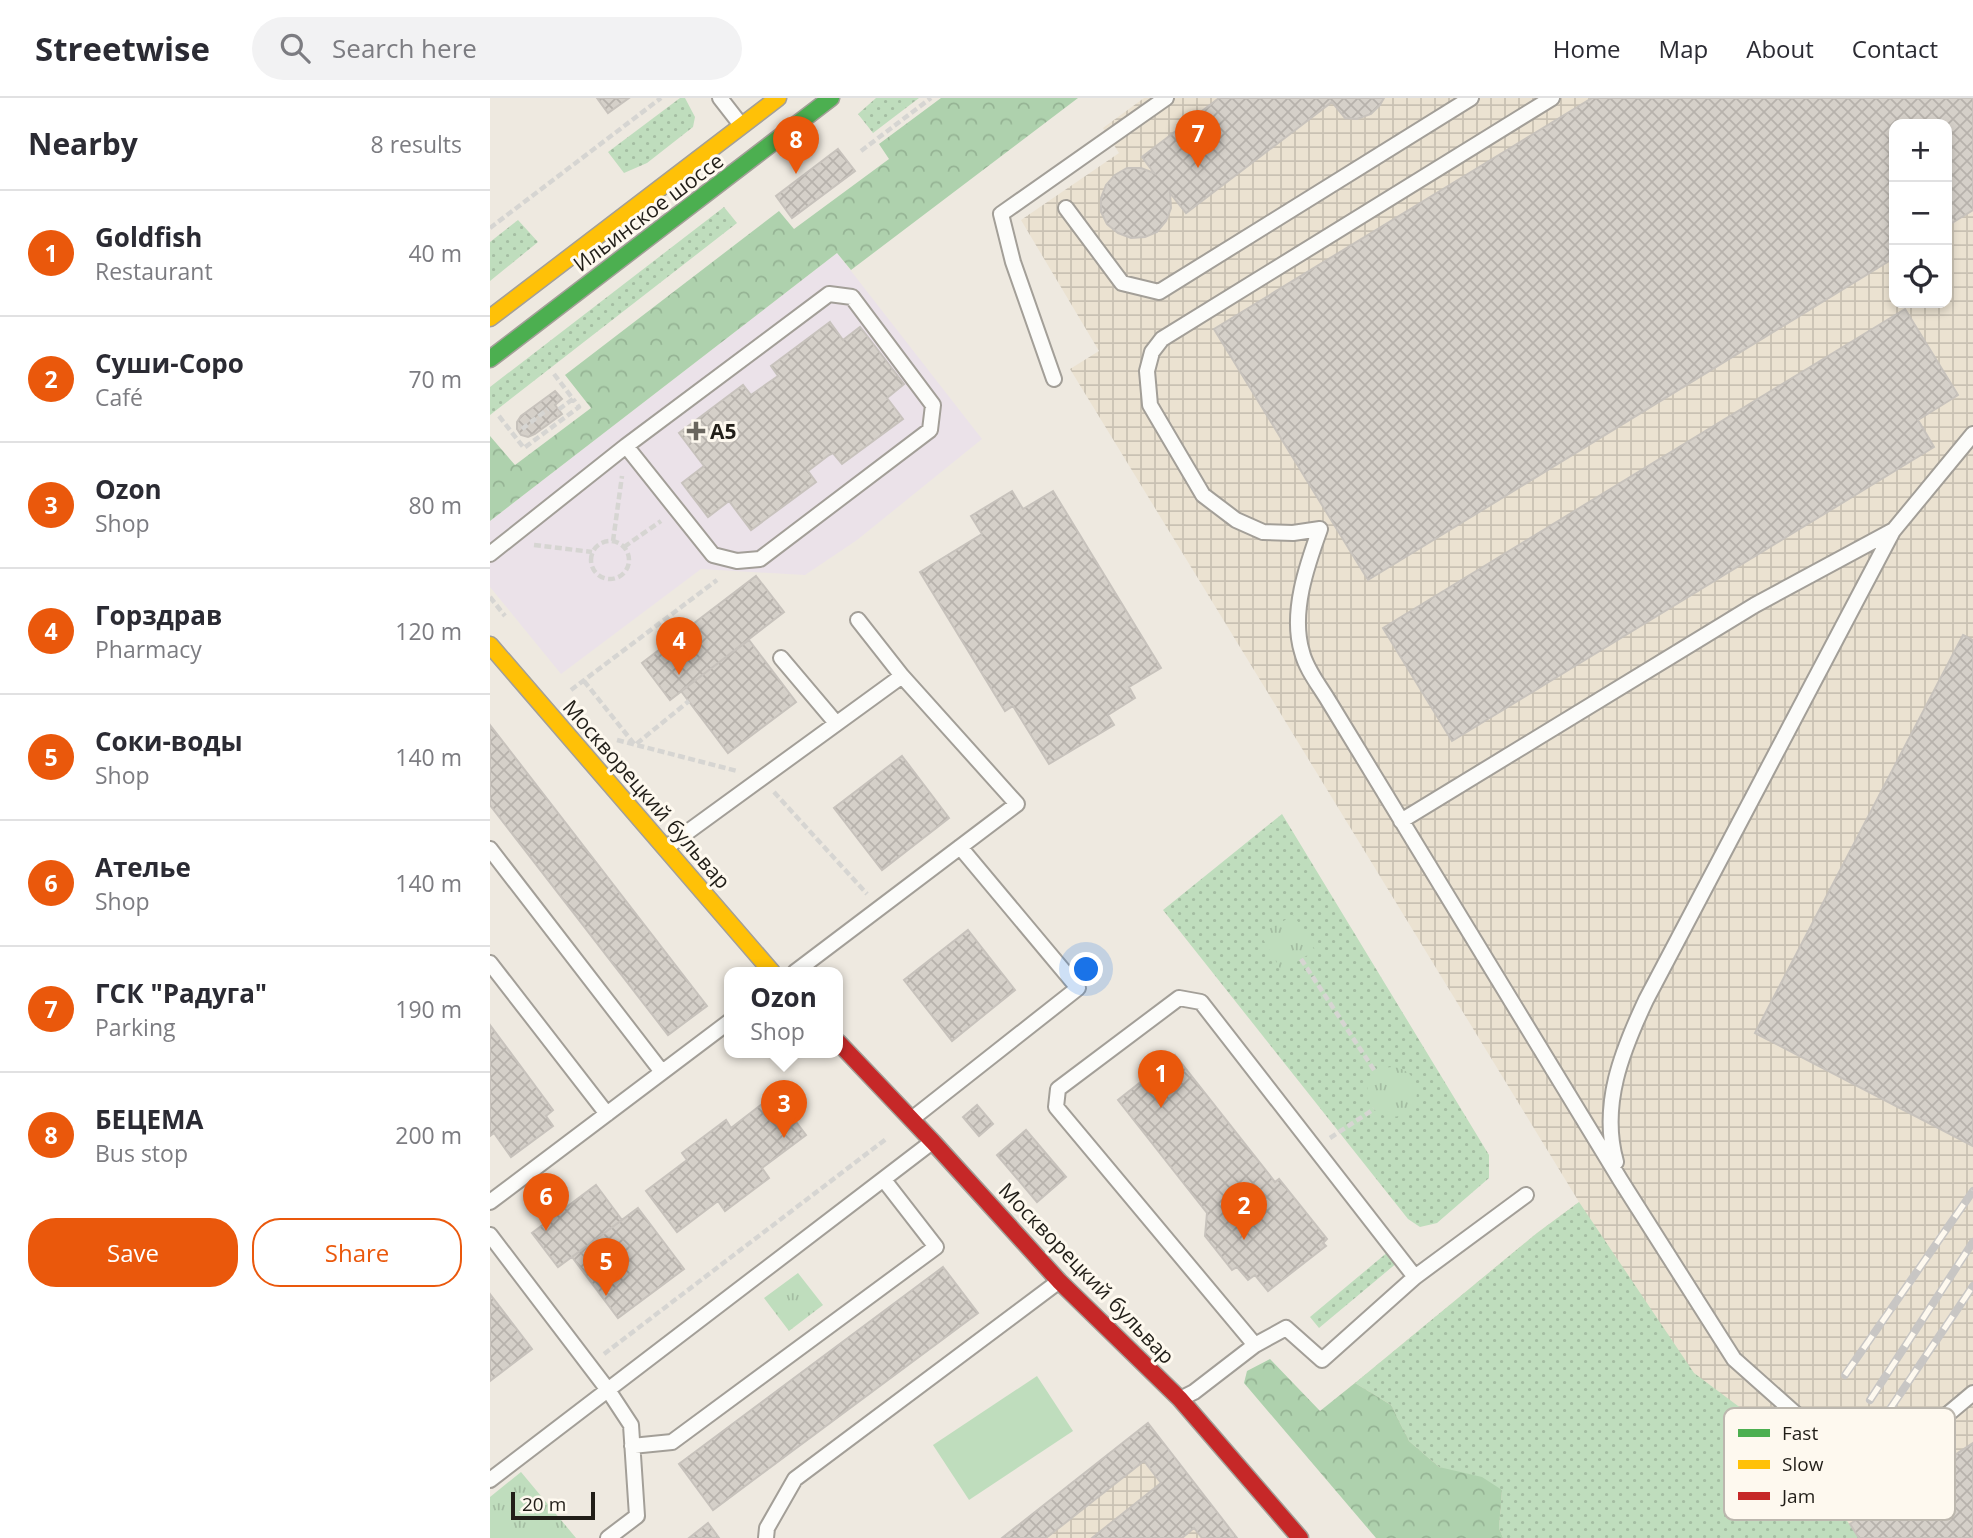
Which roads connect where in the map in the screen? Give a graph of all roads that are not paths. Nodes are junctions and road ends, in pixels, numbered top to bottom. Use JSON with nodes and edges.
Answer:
{"nodes":[{"id":1,"x":720,"y":98,"type":"edge"},
{"id":2,"x":778,"y":98,"type":"edge"},
{"id":3,"x":831,"y":98,"type":"edge"},
{"id":4,"x":1166,"y":98,"type":"edge"},
{"id":5,"x":1471,"y":98,"type":"edge"},
{"id":6,"x":1552,"y":98,"type":"edge"},
{"id":7,"x":742,"y":126,"type":"junction"},
{"id":8,"x":1066,"y":208,"type":"dead end"},
{"id":9,"x":490,"y":318,"type":"edge"},
{"id":10,"x":490,"y":359,"type":"edge"},
{"id":11,"x":1054,"y":379,"type":"dead end"},
{"id":12,"x":1973,"y":434,"type":"edge"},
{"id":13,"x":625,"y":446,"type":"junction"},
{"id":14,"x":1893,"y":531,"type":"junction"},
{"id":15,"x":490,"y":554,"type":"edge"},
{"id":16,"x":858,"y":620,"type":"dead end"},
{"id":17,"x":490,"y":645,"type":"edge"},
{"id":18,"x":781,"y":658,"type":"dead end"},
{"id":19,"x":902,"y":676,"type":"junction"},
{"id":20,"x":836,"y":723,"type":"junction"},
{"id":21,"x":1401,"y":821,"type":"junction"},
{"id":22,"x":960,"y":847,"type":"junction"},
{"id":23,"x":666,"y":848,"type":"junction"},
{"id":24,"x":490,"y":849,"type":"edge"},
{"id":25,"x":490,"y":963,"type":"edge"},
{"id":26,"x":768,"y":967,"type":"edge"},
{"id":27,"x":802,"y":967,"type":"edge"},
{"id":28,"x":724,"y":1026,"type":"edge"},
{"id":29,"x":843,"y":1047,"type":"edge"},
{"id":30,"x":662,"y":1072,"type":"junction"},
{"id":31,"x":607,"y":1114,"type":"junction"},
{"id":32,"x":912,"y":1119,"type":"junction"},
{"id":33,"x":933,"y":1142,"type":"junction"},
{"id":34,"x":884,"y":1180,"type":"junction"},
{"id":35,"x":1621,"y":1181,"type":"junction"},
{"id":36,"x":1526,"y":1195,"type":"dead end"},
{"id":37,"x":490,"y":1202,"type":"edge"},
{"id":38,"x":490,"y":1234,"type":"edge"},
{"id":39,"x":1415,"y":1277,"type":"junction"},
{"id":40,"x":1059,"y":1281,"type":"junction"},
{"id":41,"x":1255,"y":1345,"type":"junction"},
{"id":42,"x":608,"y":1390,"type":"junction"},
{"id":43,"x":1973,"y":1393,"type":"edge"},
{"id":44,"x":1180,"y":1399,"type":"junction"},
{"id":45,"x":1789,"y":1408,"type":"edge"},
{"id":46,"x":1955,"y":1408,"type":"edge"},
{"id":47,"x":632,"y":1446,"type":"junction"},
{"id":48,"x":490,"y":1480,"type":"edge"},
{"id":49,"x":608,"y":1538,"type":"edge"},
{"id":50,"x":766,"y":1538,"type":"edge"},
{"id":51,"x":1300,"y":1538,"type":"edge"}],
"edges":[{"from":1,"to":7,"type":"lane"},
{"from":2,"to":7,"type":"street","name":"Ильинское шоссе"},
{"from":3,"to":10,"type":"street","name":"Ильинское шоссе"},
{"from":4,"to":11,"type":"lane"},
{"from":5,"to":8,"type":"lane"},
{"from":6,"to":21,"type":"lane"},
{"from":7,"to":9,"type":"street","name":"Ильинское шоссе"},
{"from":12,"to":14,"type":"lane"},
{"from":13,"to":13,"type":"lane"},
{"from":13,"to":15,"type":"lane"},
{"from":14,"to":21,"type":"lane"},
{"from":14,"to":35,"type":"lane"},
{"from":16,"to":19,"type":"lane"},
{"from":17,"to":23,"type":"street","name":"Москворецкий бульвар"},
{"from":18,"to":20,"type":"lane"},
{"from":19,"to":20,"type":"lane"},
{"from":19,"to":22,"type":"lane"},
{"from":20,"to":23,"type":"lane"},
{"from":21,"to":35,"type":"lane"},
{"from":22,"to":27,"type":"lane"},
{"from":22,"to":32,"type":"lane"},
{"from":23,"to":26,"type":"street","name":"Москворецкий бульвар"},
{"from":24,"to":30,"type":"lane"},
{"from":25,"to":31,"type":"lane"},
{"from":28,"to":30,"type":"lane"},
{"from":29,"to":32,"type":"street","name":"Москворецкий бульвар"},
{"from":30,"to":31,"type":"lane"},
{"from":31,"to":37,"type":"lane"},
{"from":32,"to":33,"type":"street","name":"Москворецкий бульвар"},
{"from":33,"to":34,"type":"lane"},
{"from":33,"to":40,"type":"street","name":"Москворецкий бульвар"},
{"from":34,"to":42,"type":"lane"},
{"from":34,"to":47,"type":"lane"},
{"from":35,"to":45,"type":"lane"},
{"from":36,"to":39,"type":"lane"},
{"from":38,"to":42,"type":"lane"},
{"from":39,"to":41,"type":"lane"},
{"from":39,"to":41,"type":"lane"},
{"from":40,"to":44,"type":"street","name":"Москворецкий бульвар"},
{"from":40,"to":50,"type":"lane"},
{"from":41,"to":44,"type":"lane"},
{"from":42,"to":47,"type":"lane"},
{"from":42,"to":48,"type":"lane"},
{"from":43,"to":46,"type":"lane"},
{"from":44,"to":51,"type":"street","name":"Москворецкий бульвар"},
{"from":47,"to":49,"type":"lane"}]}
